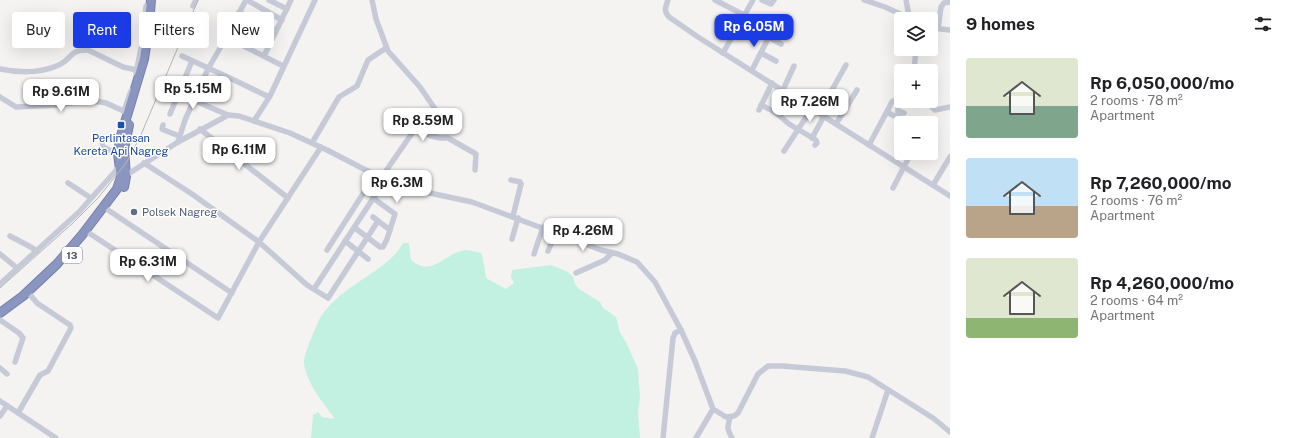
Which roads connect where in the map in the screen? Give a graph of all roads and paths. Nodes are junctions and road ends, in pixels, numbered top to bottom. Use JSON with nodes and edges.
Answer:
{"nodes":[{"id":1,"x":151,"y":0,"type":"edge"},
{"id":2,"x":196,"y":0,"type":"edge"},
{"id":3,"x":246,"y":0,"type":"edge"},
{"id":4,"x":268,"y":0,"type":"edge"},
{"id":5,"x":291,"y":0,"type":"edge"},
{"id":6,"x":315,"y":0,"type":"edge"},
{"id":7,"x":372,"y":0,"type":"edge"},
{"id":8,"x":668,"y":0,"type":"edge"},
{"id":9,"x":715,"y":0,"type":"edge"},
{"id":10,"x":753,"y":0,"type":"edge"},
{"id":11,"x":762,"y":0,"type":"edge"},
{"id":12,"x":774,"y":0,"type":"edge"},
{"id":13,"x":864,"y":0,"type":"edge"},
{"id":14,"x":906,"y":0,"type":"edge"},
{"id":15,"x":950,"y":2,"type":"edge"},
{"id":16,"x":193,"y":6,"type":"dead end"},
{"id":17,"x":287,"y":9,"type":"junction"},
{"id":18,"x":239,"y":12,"type":"edge"},
{"id":19,"x":897,"y":12,"type":"edge"},
{"id":20,"x":908,"y":12,"type":"edge"},
{"id":21,"x":744,"y":15,"type":"junction"},
{"id":22,"x":282,"y":20,"type":"junction"},
{"id":23,"x":938,"y":28,"type":"joint"},
{"id":24,"x":950,"y":30,"type":"edge"},
{"id":25,"x":276,"y":31,"type":"joint"},
{"id":26,"x":274,"y":36,"type":"edge"},
{"id":27,"x":781,"y":44,"type":"dead end"},
{"id":28,"x":220,"y":48,"type":"edge"},
{"id":29,"x":248,"y":48,"type":"edge"},
{"id":30,"x":269,"y":48,"type":"edge"},
{"id":31,"x":386,"y":48,"type":"junction"},
{"id":32,"x":723,"y":53,"type":"junction"},
{"id":33,"x":761,"y":53,"type":"junction"},
{"id":34,"x":182,"y":56,"type":"dead end"},
{"id":35,"x":264,"y":56,"type":"junction"},
{"id":36,"x":192,"y":61,"type":"junction"},
{"id":37,"x":776,"y":61,"type":"dead end"},
{"id":38,"x":846,"y":65,"type":"dead end"},
{"id":39,"x":283,"y":66,"type":"junction"},
{"id":40,"x":794,"y":66,"type":"dead end"},
{"id":41,"x":208,"y":69,"type":"junction"},
{"id":42,"x":0,"y":70,"type":"edge"},
{"id":43,"x":136,"y":70,"type":"junction"},
{"id":44,"x":752,"y":70,"type":"junction"},
{"id":45,"x":772,"y":83,"type":"junction"},
{"id":46,"x":165,"y":88,"type":"dead end"},
{"id":47,"x":857,"y":90,"type":"dead end"},
{"id":48,"x":785,"y":91,"type":"junction"},
{"id":49,"x":178,"y":94,"type":"junction"},
{"id":50,"x":0,"y":97,"type":"edge"},
{"id":51,"x":269,"y":97,"type":"junction"},
{"id":52,"x":194,"y":101,"type":"junction"},
{"id":53,"x":894,"y":101,"type":"edge"},
{"id":54,"x":950,"y":107,"type":"edge"},
{"id":55,"x":812,"y":108,"type":"junction"},
{"id":56,"x":933,"y":108,"type":"edge"},
{"id":57,"x":126,"y":112,"type":"junction"},
{"id":58,"x":775,"y":112,"type":"junction"},
{"id":59,"x":887,"y":112,"type":"junction"},
{"id":60,"x":904,"y":113,"type":"dead end"},
{"id":61,"x":170,"y":114,"type":"dead end"},
{"id":62,"x":821,"y":114,"type":"junction"},
{"id":63,"x":228,"y":116,"type":"junction"},
{"id":64,"x":894,"y":116,"type":"edge"},
{"id":65,"x":899,"y":116,"type":"edge"},
{"id":66,"x":254,"y":121,"type":"junction"},
{"id":67,"x":836,"y":124,"type":"junction"},
{"id":68,"x":163,"y":125,"type":"dead end"},
{"id":69,"x":446,"y":125,"type":"dead end"},
{"id":70,"x":200,"y":130,"type":"junction"},
{"id":71,"x":799,"y":130,"type":"junction"},
{"id":72,"x":179,"y":136,"type":"junction"},
{"id":73,"x":812,"y":138,"type":"junction"},
{"id":74,"x":102,"y":141,"type":"dead end"},
{"id":75,"x":178,"y":142,"type":"junction"},
{"id":76,"x":312,"y":142,"type":"junction"},
{"id":77,"x":815,"y":145,"type":"dead end"},
{"id":78,"x":869,"y":145,"type":"junction"},
{"id":79,"x":321,"y":147,"type":"junction"},
{"id":80,"x":784,"y":151,"type":"dead end"},
{"id":81,"x":118,"y":154,"type":"junction"},
{"id":82,"x":950,"y":157,"type":"edge"},
{"id":83,"x":907,"y":160,"type":"edge"},
{"id":84,"x":144,"y":163,"type":"junction"},
{"id":85,"x":120,"y":166,"type":"junction"},
{"id":86,"x":904,"y":166,"type":"junction"},
{"id":87,"x":475,"y":170,"type":"dead end"},
{"id":88,"x":375,"y":174,"type":"junction"},
{"id":89,"x":123,"y":177,"type":"junction"},
{"id":90,"x":511,"y":180,"type":"dead end"},
{"id":91,"x":383,"y":182,"type":"junction"},
{"id":92,"x":68,"y":183,"type":"dead end"},
{"id":93,"x":933,"y":185,"type":"junction"},
{"id":94,"x":402,"y":186,"type":"junction"},
{"id":95,"x":893,"y":188,"type":"dead end"},
{"id":96,"x":950,"y":196,"type":"edge"},
{"id":97,"x":91,"y":198,"type":"junction"},
{"id":98,"x":288,"y":198,"type":"junction"},
{"id":99,"x":373,"y":198,"type":"junction"},
{"id":100,"x":108,"y":210,"type":"junction"},
{"id":101,"x":373,"y":217,"type":"dead end"},
{"id":102,"x":515,"y":217,"type":"junction"},
{"id":103,"x":378,"y":221,"type":"junction"},
{"id":104,"x":543,"y":227,"type":"junction"},
{"id":105,"x":355,"y":228,"type":"junction"},
{"id":106,"x":390,"y":230,"type":"junction"},
{"id":107,"x":556,"y":232,"type":"junction"},
{"id":108,"x":89,"y":233,"type":"junction"},
{"id":109,"x":10,"y":236,"type":"dead end"},
{"id":110,"x":368,"y":238,"type":"junction"},
{"id":111,"x":512,"y":239,"type":"dead end"},
{"id":112,"x":345,"y":241,"type":"junction"},
{"id":113,"x":259,"y":242,"type":"junction"},
{"id":114,"x":327,"y":250,"type":"dead end"},
{"id":115,"x":37,"y":251,"type":"junction"},
{"id":116,"x":359,"y":251,"type":"junction"},
{"id":117,"x":548,"y":251,"type":"dead end"},
{"id":118,"x":612,"y":253,"type":"junction"},
{"id":119,"x":0,"y":254,"type":"edge"},
{"id":120,"x":534,"y":254,"type":"dead end"},
{"id":121,"x":368,"y":259,"type":"dead end"},
{"id":122,"x":17,"y":268,"type":"junction"},
{"id":123,"x":576,"y":273,"type":"dead end"},
{"id":124,"x":0,"y":284,"type":"edge"},
{"id":125,"x":314,"y":289,"type":"junction"},
{"id":126,"x":232,"y":293,"type":"junction"},
{"id":127,"x":26,"y":294,"type":"junction"},
{"id":128,"x":0,"y":313,"type":"edge"},
{"id":129,"x":0,"y":320,"type":"edge"},
{"id":130,"x":681,"y":330,"type":"junction"},
{"id":131,"x":15,"y":362,"type":"dead end"},
{"id":132,"x":0,"y":368,"type":"edge"},
{"id":133,"x":7,"y":374,"type":"dead end"},
{"id":134,"x":888,"y":390,"type":"junction"},
{"id":135,"x":0,"y":401,"type":"edge"},
{"id":136,"x":7,"y":406,"type":"junction"},
{"id":137,"x":714,"y":409,"type":"junction"},
{"id":138,"x":18,"y":413,"type":"junction"},
{"id":139,"x":0,"y":416,"type":"edge"},
{"id":140,"x":730,"y":418,"type":"junction"},
{"id":141,"x":950,"y":432,"type":"edge"},
{"id":142,"x":56,"y":438,"type":"edge"},
{"id":143,"x":663,"y":438,"type":"edge"},
{"id":144,"x":696,"y":438,"type":"edge"},
{"id":145,"x":732,"y":438,"type":"edge"},
{"id":146,"x":872,"y":438,"type":"edge"}],
"edges":[{"from":1,"to":43,"type":"street"},
{"from":1,"to":57,"type":"highway","number":"13"},
{"from":1,"to":89,"type":"highway","number":"13"},
{"from":2,"to":16,"type":"street"},
{"from":3,"to":18,"type":"street"},
{"from":3,"to":22,"type":"street"},
{"from":4,"to":17,"type":"street"},
{"from":5,"to":17,"type":"street"},
{"from":6,"to":39,"type":"street"},
{"from":7,"to":31,"type":"street"},
{"from":8,"to":32,"type":"street"},
{"from":9,"to":21,"type":"street"},
{"from":10,"to":21,"type":"street"},
{"from":11,"to":12,"type":"street"},
{"from":13,"to":19,"type":"street"},
{"from":14,"to":20,"type":"street"},
{"from":15,"to":23,"type":"street"},
{"from":17,"to":22,"type":"street"},
{"from":21,"to":32,"type":"street"},
{"from":22,"to":25,"type":"street"},
{"from":23,"to":24,"type":"street"},
{"from":25,"to":26,"type":"street"},
{"from":27,"to":33,"type":"street"},
{"from":28,"to":41,"type":"street"},
{"from":29,"to":35,"type":"street"},
{"from":30,"to":35,"type":"street"},
{"from":31,"to":69,"type":"street"},
{"from":31,"to":76,"type":"street"},
{"from":32,"to":44,"type":"street"},
{"from":33,"to":37,"type":"street"},
{"from":33,"to":44,"type":"street"},
{"from":34,"to":36,"type":"street"},
{"from":35,"to":39,"type":"street"},
{"from":36,"to":41,"type":"street"},
{"from":36,"to":49,"type":"street"},
{"from":38,"to":62,"type":"street"},
{"from":39,"to":51,"type":"street"},
{"from":40,"to":48,"type":"street"},
{"from":41,"to":51,"type":"street"},
{"from":41,"to":52,"type":"street"},
{"from":42,"to":43,"type":"street"},
{"from":43,"to":57,"type":"street"},
{"from":44,"to":45,"type":"street"},
{"from":45,"to":48,"type":"street"},
{"from":45,"to":58,"type":"street"},
{"from":46,"to":49,"type":"street"},
{"from":47,"to":67,"type":"street"},
{"from":48,"to":55,"type":"street"},
{"from":48,"to":58,"type":"street"},
{"from":49,"to":52,"type":"street"},
{"from":49,"to":61,"type":"street"},
{"from":50,"to":57,"type":"street"},
{"from":51,"to":66,"type":"street"},
{"from":52,"to":63,"type":"street"},
{"from":52,"to":72,"type":"street"},
{"from":53,"to":59,"type":"street"},
{"from":54,"to":56,"type":"street"},
{"from":55,"to":62,"type":"street"},
{"from":55,"to":71,"type":"street"},
{"from":57,"to":81,"type":"highway","number":"13"},
{"from":58,"to":71,"type":"street"},
{"from":59,"to":64,"type":"street"},
{"from":59,"to":78,"type":"street"},
{"from":60,"to":65,"type":"street"},
{"from":62,"to":67,"type":"street"},
{"from":62,"to":73,"type":"street"},
{"from":63,"to":66,"type":"street"},
{"from":63,"to":70,"type":"street"},
{"from":66,"to":76,"type":"street"},
{"from":67,"to":78,"type":"street"},
{"from":68,"to":72,"type":"street"},
{"from":70,"to":75,"type":"street"},
{"from":70,"to":98,"type":"street"},
{"from":71,"to":73,"type":"street"},
{"from":71,"to":80,"type":"street"},
{"from":72,"to":75,"type":"street"},
{"from":73,"to":77,"type":"street"},
{"from":74,"to":81,"type":"street"},
{"from":75,"to":84,"type":"street"},
{"from":76,"to":79,"type":"street"},
{"from":78,"to":86,"type":"street"},
{"from":79,"to":88,"type":"street"},
{"from":79,"to":98,"type":"street"},
{"from":81,"to":85,"type":"highway","number":"13"},
{"from":82,"to":93,"type":"street"},
{"from":83,"to":86,"type":"street"},
{"from":84,"to":89,"type":"street"},
{"from":84,"to":113,"type":"street"},
{"from":85,"to":89,"type":"highway","number":"13"},
{"from":85,"to":97,"type":"street"},
{"from":86,"to":93,"type":"street"},
{"from":86,"to":95,"type":"street"},
{"from":87,"to":91,"type":"street"},
{"from":88,"to":91,"type":"street"},
{"from":88,"to":114,"type":"street"},
{"from":89,"to":100,"type":"highway","number":"13"},
{"from":89,"to":127,"type":"highway","number":"13"},
{"from":90,"to":102,"type":"street"},
{"from":91,"to":94,"type":"street"},
{"from":91,"to":94,"type":"street"},
{"from":91,"to":99,"type":"street"},
{"from":92,"to":97,"type":"street"},
{"from":93,"to":96,"type":"street"},
{"from":94,"to":102,"type":"street"},
{"from":97,"to":115,"type":"street"},
{"from":98,"to":113,"type":"street"},
{"from":99,"to":105,"type":"street"},
{"from":99,"to":106,"type":"street"},
{"from":100,"to":108,"type":"highway","number":"13"},
{"from":100,"to":126,"type":"street"},
{"from":101,"to":103,"type":"street"},
{"from":102,"to":104,"type":"street"},
{"from":102,"to":111,"type":"street"},
{"from":103,"to":106,"type":"street"},
{"from":103,"to":110,"type":"street"},
{"from":104,"to":107,"type":"street"},
{"from":104,"to":120,"type":"street"},
{"from":105,"to":110,"type":"street"},
{"from":105,"to":112,"type":"street"},
{"from":106,"to":110,"type":"street"},
{"from":107,"to":117,"type":"street"},
{"from":107,"to":118,"type":"street"},
{"from":108,"to":126,"type":"street"},
{"from":108,"to":127,"type":"highway","number":"13"},
{"from":109,"to":115,"type":"street"},
{"from":110,"to":116,"type":"street"},
{"from":112,"to":116,"type":"street"},
{"from":112,"to":125,"type":"street"},
{"from":113,"to":125,"type":"street"},
{"from":113,"to":126,"type":"street"},
{"from":115,"to":122,"type":"street"},
{"from":116,"to":121,"type":"street"},
{"from":116,"to":125,"type":"street"},
{"from":118,"to":123,"type":"street"},
{"from":118,"to":130,"type":"street"},
{"from":119,"to":122,"type":"street"},
{"from":122,"to":124,"type":"street"},
{"from":127,"to":128,"type":"highway","number":"13"},
{"from":127,"to":138,"type":"street"},
{"from":129,"to":131,"type":"street"},
{"from":130,"to":137,"type":"street"},
{"from":130,"to":143,"type":"street"},
{"from":132,"to":133,"type":"street"},
{"from":134,"to":140,"type":"street"},
{"from":134,"to":141,"type":"street"},
{"from":134,"to":146,"type":"street"},
{"from":135,"to":136,"type":"street"},
{"from":136,"to":138,"type":"street"},
{"from":136,"to":139,"type":"street"},
{"from":137,"to":140,"type":"street"},
{"from":137,"to":144,"type":"street"},
{"from":138,"to":142,"type":"street"},
{"from":140,"to":145,"type":"street"}]}
